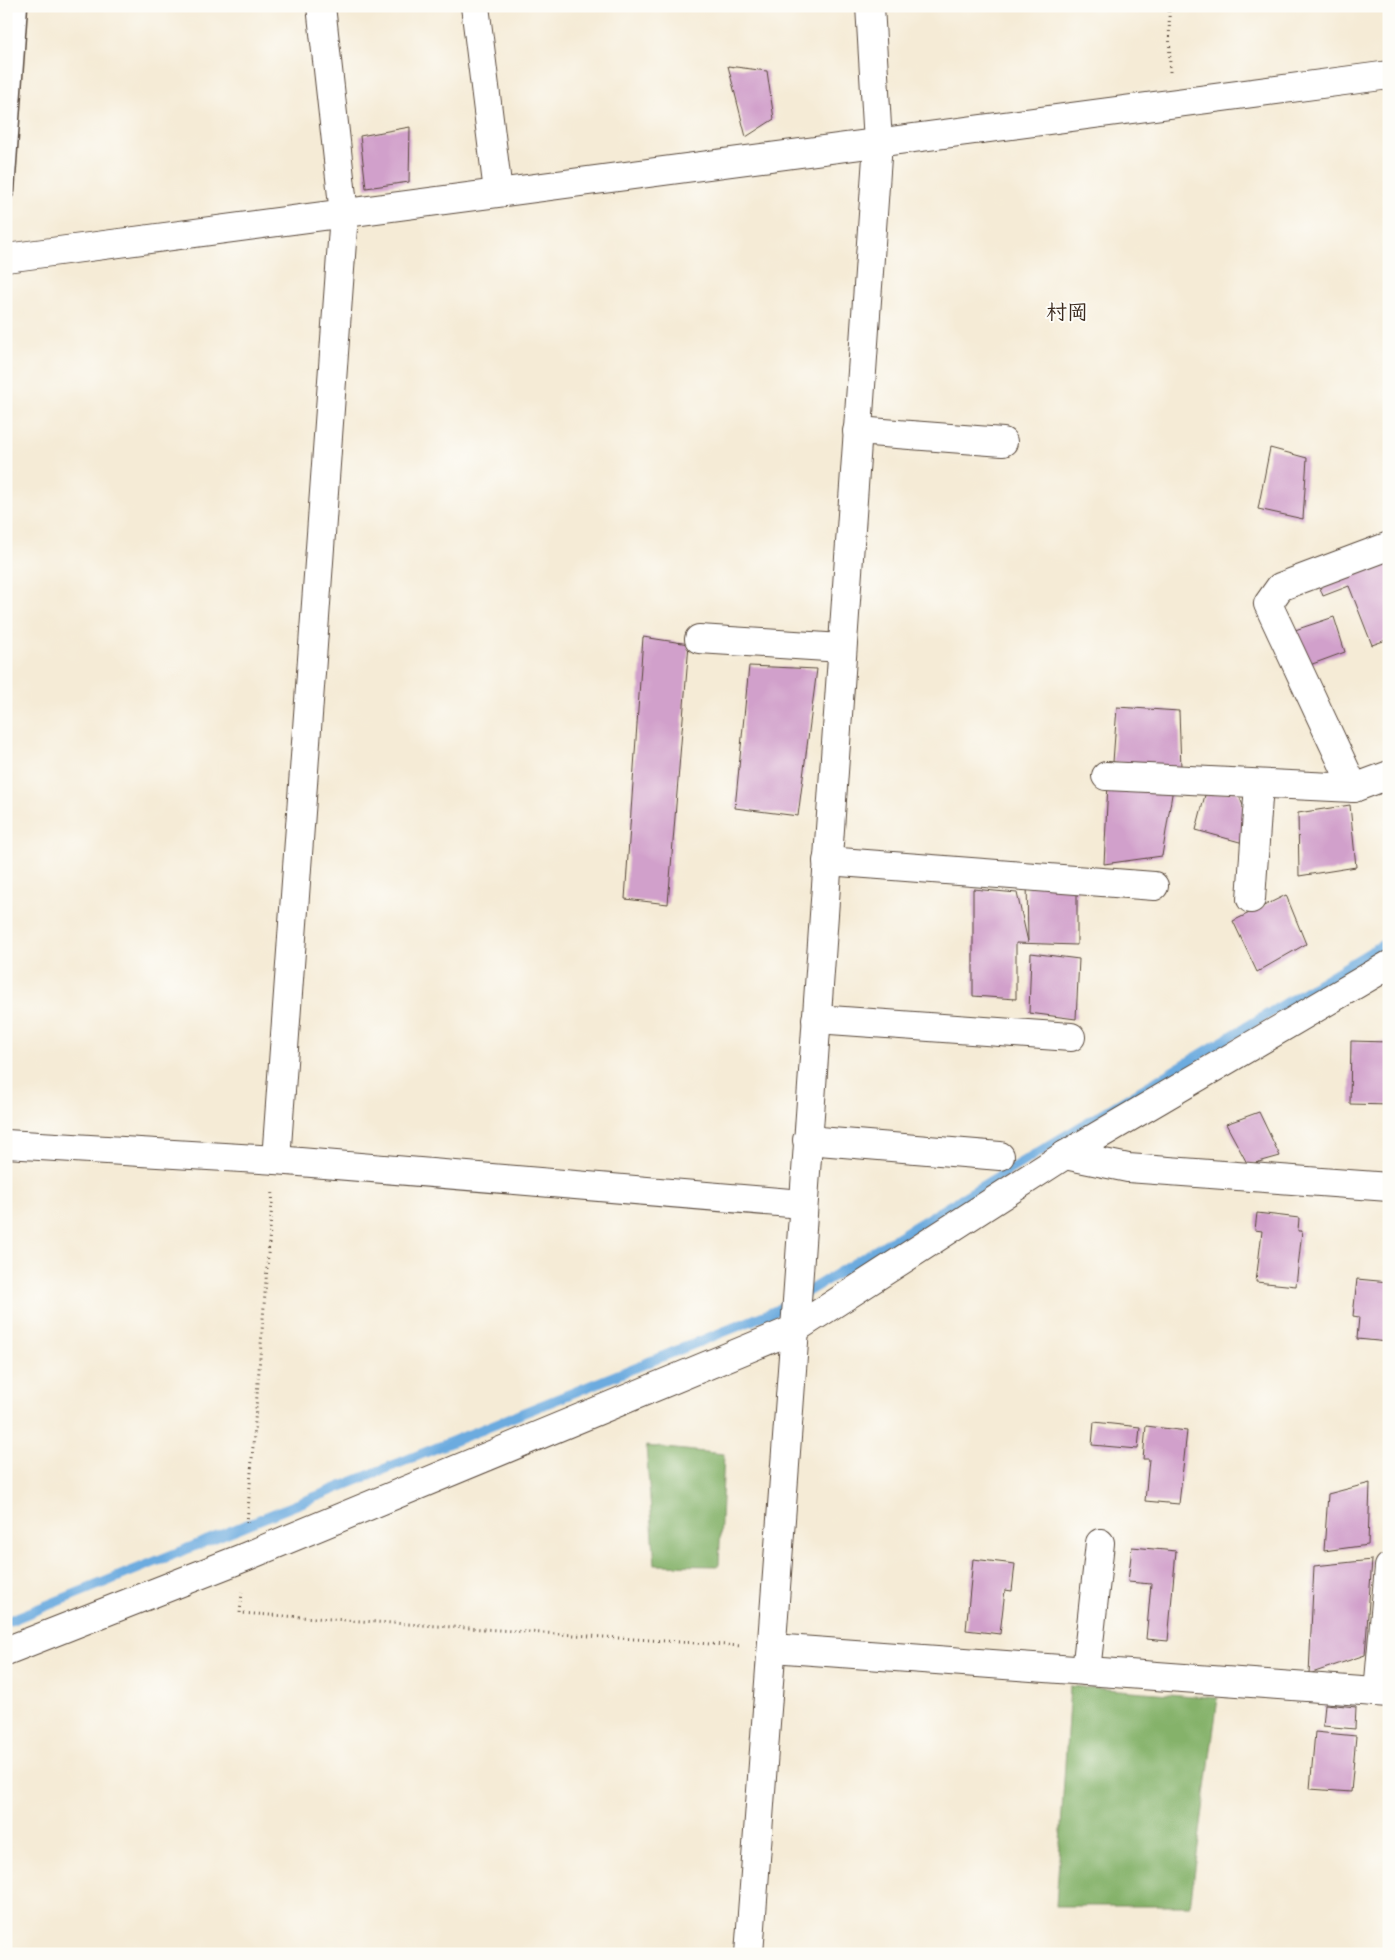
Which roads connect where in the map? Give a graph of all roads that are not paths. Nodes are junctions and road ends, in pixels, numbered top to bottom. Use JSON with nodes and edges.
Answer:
{"nodes":[{"id":1,"x":19,"y":6,"type":"edge"},
{"id":2,"x":321,"y":6,"type":"edge"},
{"id":3,"x":475,"y":6,"type":"edge"},
{"id":4,"x":870,"y":6,"type":"edge"},
{"id":5,"x":1389,"y":75,"type":"edge"},
{"id":6,"x":878,"y":142,"type":"junction"},
{"id":7,"x":6,"y":191,"type":"edge"},
{"id":8,"x":498,"y":192,"type":"junction"},
{"id":9,"x":344,"y":214,"type":"junction"},
{"id":10,"x":6,"y":258,"type":"edge"},
{"id":11,"x":857,"y":431,"type":"junction"},
{"id":12,"x":1003,"y":442,"type":"dead end"},
{"id":13,"x":1389,"y":546,"type":"edge"},
{"id":14,"x":699,"y":638,"type":"dead end"},
{"id":15,"x":842,"y":648,"type":"junction"},
{"id":16,"x":1389,"y":775,"type":"edge"},
{"id":17,"x":1106,"y":776,"type":"dead end"},
{"id":18,"x":1259,"y":784,"type":"junction"},
{"id":19,"x":1354,"y":788,"type":"junction"},
{"id":20,"x":827,"y":861,"type":"junction"},
{"id":21,"x":1154,"y":886,"type":"dead end"},
{"id":22,"x":1251,"y":899,"type":"dead end"},
{"id":23,"x":1389,"y":965,"type":"edge"},
{"id":24,"x":816,"y":1019,"type":"junction"},
{"id":25,"x":1071,"y":1037,"type":"dead end"},
{"id":26,"x":807,"y":1140,"type":"junction"},
{"id":27,"x":6,"y":1144,"type":"edge"},
{"id":28,"x":1065,"y":1154,"type":"junction"},
{"id":29,"x":1000,"y":1156,"type":"dead end"},
{"id":30,"x":276,"y":1160,"type":"junction"},
{"id":31,"x":1389,"y":1187,"type":"edge"},
{"id":32,"x":802,"y":1204,"type":"junction"},
{"id":33,"x":795,"y":1329,"type":"junction"},
{"id":34,"x":1100,"y":1543,"type":"dead end"},
{"id":35,"x":1389,"y":1567,"type":"edge"},
{"id":36,"x":772,"y":1648,"type":"junction"},
{"id":37,"x":6,"y":1651,"type":"edge"},
{"id":38,"x":1086,"y":1671,"type":"junction"},
{"id":39,"x":1383,"y":1693,"type":"edge"},
{"id":40,"x":749,"y":1954,"type":"edge"}],
"edges":[{"from":1,"to":7,"type":"lane"},
{"from":2,"to":9,"type":"street"},
{"from":3,"to":8,"type":"street"},
{"from":4,"to":6,"type":"street"},
{"from":5,"to":6,"type":"street"},
{"from":6,"to":8,"type":"street"},
{"from":6,"to":11,"type":"street"},
{"from":8,"to":9,"type":"street"},
{"from":9,"to":10,"type":"street"},
{"from":9,"to":30,"type":"street"},
{"from":11,"to":12,"type":"street"},
{"from":11,"to":15,"type":"street"},
{"from":13,"to":19,"type":"street"},
{"from":14,"to":15,"type":"street"},
{"from":15,"to":20,"type":"street"},
{"from":16,"to":19,"type":"street"},
{"from":17,"to":18,"type":"street"},
{"from":18,"to":19,"type":"street"},
{"from":18,"to":22,"type":"street"},
{"from":20,"to":21,"type":"street"},
{"from":20,"to":24,"type":"street"},
{"from":23,"to":28,"type":"street"},
{"from":24,"to":25,"type":"street"},
{"from":24,"to":26,"type":"street"},
{"from":26,"to":29,"type":"street"},
{"from":26,"to":32,"type":"street"},
{"from":27,"to":30,"type":"street"},
{"from":28,"to":31,"type":"street"},
{"from":28,"to":33,"type":"street"},
{"from":30,"to":32,"type":"street"},
{"from":32,"to":33,"type":"street"},
{"from":33,"to":36,"type":"street"},
{"from":33,"to":37,"type":"street"},
{"from":34,"to":38,"type":"street"},
{"from":35,"to":39,"type":"street"},
{"from":36,"to":38,"type":"street"},
{"from":36,"to":40,"type":"street"},
{"from":38,"to":39,"type":"street"}]}
